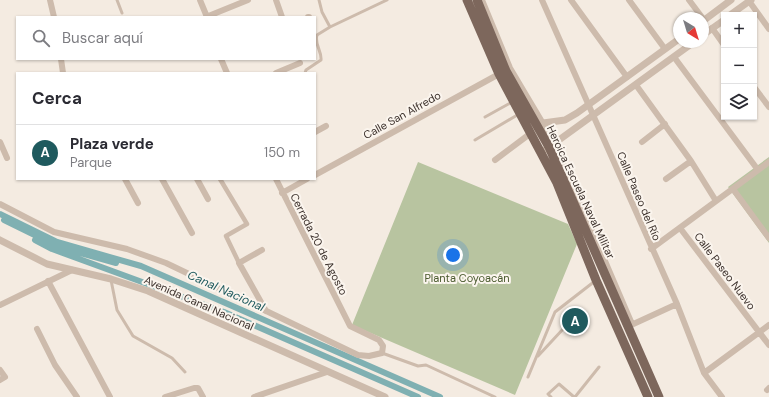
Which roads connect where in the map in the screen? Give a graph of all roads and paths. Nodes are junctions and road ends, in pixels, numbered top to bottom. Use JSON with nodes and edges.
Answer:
{"nodes":[{"id":1,"x":50,"y":0,"type":"edge"},
{"id":2,"x":117,"y":0,"type":"edge"},
{"id":3,"x":200,"y":0,"type":"edge"},
{"id":4,"x":248,"y":0,"type":"edge"},
{"id":5,"x":276,"y":0,"type":"edge"},
{"id":6,"x":319,"y":0,"type":"edge"},
{"id":7,"x":388,"y":0,"type":"edge"},
{"id":8,"x":466,"y":0,"type":"edge"},
{"id":9,"x":477,"y":0,"type":"edge"},
{"id":10,"x":482,"y":0,"type":"edge"},
{"id":11,"x":542,"y":0,"type":"edge"},
{"id":12,"x":571,"y":0,"type":"edge"},
{"id":13,"x":629,"y":0,"type":"edge"},
{"id":14,"x":689,"y":0,"type":"edge"},
{"id":15,"x":731,"y":0,"type":"edge"},
{"id":16,"x":750,"y":1,"type":"edge"},
{"id":17,"x":698,"y":12,"type":"edge"},
{"id":18,"x":734,"y":12,"type":"edge"},
{"id":19,"x":122,"y":14,"type":"dead end"},
{"id":20,"x":54,"y":16,"type":"edge"},
{"id":21,"x":207,"y":16,"type":"edge"},
{"id":22,"x":209,"y":16,"type":"edge"},
{"id":23,"x":282,"y":16,"type":"edge"},
{"id":24,"x":709,"y":16,"type":"edge"},
{"id":25,"x":721,"y":22,"type":"edge"},
{"id":26,"x":330,"y":27,"type":"junction"},
{"id":27,"x":712,"y":28,"type":"junction"},
{"id":28,"x":769,"y":29,"type":"edge"},
{"id":29,"x":709,"y":30,"type":"edge"},
{"id":30,"x":721,"y":41,"type":"edge"},
{"id":31,"x":316,"y":43,"type":"edge"},
{"id":32,"x":316,"y":43,"type":"edge"},
{"id":33,"x":673,"y":44,"type":"edge"},
{"id":34,"x":665,"y":49,"type":"junction"},
{"id":35,"x":684,"y":49,"type":"edge"},
{"id":36,"x":656,"y":56,"type":"junction"},
{"id":37,"x":674,"y":57,"type":"junction"},
{"id":38,"x":61,"y":60,"type":"edge"},
{"id":39,"x":222,"y":60,"type":"edge"},
{"id":40,"x":300,"y":63,"type":"dead end"},
{"id":41,"x":663,"y":65,"type":"junction"},
{"id":42,"x":63,"y":72,"type":"edge"},
{"id":43,"x":226,"y":72,"type":"edge"},
{"id":44,"x":278,"y":72,"type":"edge"},
{"id":45,"x":305,"y":72,"type":"edge"},
{"id":46,"x":499,"y":74,"type":"junction"},
{"id":47,"x":627,"y":77,"type":"junction"},
{"id":48,"x":636,"y":85,"type":"junction"},
{"id":49,"x":757,"y":91,"type":"edge"},
{"id":50,"x":513,"y":101,"type":"junction"},
{"id":51,"x":589,"y":105,"type":"junction"},
{"id":52,"x":769,"y":107,"type":"edge"},
{"id":53,"x":520,"y":113,"type":"junction"},
{"id":54,"x":594,"y":116,"type":"junction"},
{"id":55,"x":485,"y":117,"type":"dead end"},
{"id":56,"x":540,"y":123,"type":"junction"},
{"id":57,"x":665,"y":124,"type":"junction"},
{"id":58,"x":326,"y":126,"type":"dead end"},
{"id":59,"x":316,"y":131,"type":"edge"},
{"id":60,"x":530,"y":133,"type":"junction"},
{"id":61,"x":475,"y":140,"type":"dead end"},
{"id":62,"x":0,"y":142,"type":"edge"},
{"id":63,"x":642,"y":142,"type":"dead end"},
{"id":64,"x":552,"y":144,"type":"junction"},
{"id":65,"x":541,"y":153,"type":"junction"},
{"id":66,"x":7,"y":158,"type":"dead end"},
{"id":67,"x":495,"y":160,"type":"dead end"},
{"id":68,"x":691,"y":161,"type":"junction"},
{"id":69,"x":769,"y":162,"type":"edge"},
{"id":70,"x":758,"y":170,"type":"junction"},
{"id":71,"x":316,"y":174,"type":"edge"},
{"id":72,"x":666,"y":179,"type":"dead end"},
{"id":73,"x":126,"y":180,"type":"edge"},
{"id":74,"x":163,"y":180,"type":"edge"},
{"id":75,"x":198,"y":180,"type":"edge"},
{"id":76,"x":221,"y":180,"type":"edge"},
{"id":77,"x":276,"y":180,"type":"edge"},
{"id":78,"x":305,"y":180,"type":"edge"},
{"id":79,"x":733,"y":189,"type":"junction"},
{"id":80,"x":282,"y":193,"type":"junction"},
{"id":81,"x":208,"y":199,"type":"dead end"},
{"id":82,"x":716,"y":201,"type":"junction"},
{"id":83,"x":0,"y":204,"type":"edge"},
{"id":84,"x":138,"y":204,"type":"dead end"},
{"id":85,"x":680,"y":228,"type":"junction"},
{"id":86,"x":192,"y":233,"type":"dead end"},
{"id":87,"x":769,"y":238,"type":"edge"},
{"id":88,"x":0,"y":240,"type":"edge"},
{"id":89,"x":651,"y":249,"type":"junction"},
{"id":90,"x":262,"y":250,"type":"dead end"},
{"id":91,"x":240,"y":263,"type":"junction"},
{"id":92,"x":72,"y":270,"type":"junction"},
{"id":93,"x":111,"y":279,"type":"junction"},
{"id":94,"x":596,"y":280,"type":"junction"},
{"id":95,"x":48,"y":282,"type":"junction"},
{"id":96,"x":677,"y":304,"type":"junction"},
{"id":97,"x":0,"y":305,"type":"edge"},
{"id":98,"x":266,"y":311,"type":"junction"},
{"id":99,"x":631,"y":325,"type":"junction"},
{"id":100,"x":769,"y":325,"type":"edge"},
{"id":101,"x":564,"y":328,"type":"dead end"},
{"id":102,"x":37,"y":329,"type":"dead end"},
{"id":103,"x":760,"y":332,"type":"junction"},
{"id":104,"x":769,"y":346,"type":"edge"},
{"id":105,"x":382,"y":353,"type":"junction"},
{"id":106,"x":536,"y":358,"type":"junction"},
{"id":107,"x":599,"y":367,"type":"dead end"},
{"id":108,"x":0,"y":370,"type":"edge"},
{"id":109,"x":184,"y":372,"type":"dead end"},
{"id":110,"x":327,"y":372,"type":"junction"},
{"id":111,"x":704,"y":373,"type":"junction"},
{"id":112,"x":528,"y":377,"type":"dead end"},
{"id":113,"x":0,"y":380,"type":"edge"},
{"id":114,"x":77,"y":397,"type":"edge"},
{"id":115,"x":110,"y":397,"type":"edge"},
{"id":116,"x":165,"y":397,"type":"edge"},
{"id":117,"x":203,"y":397,"type":"edge"},
{"id":118,"x":254,"y":397,"type":"edge"},
{"id":119,"x":386,"y":397,"type":"edge"},
{"id":120,"x":495,"y":397,"type":"edge"},
{"id":121,"x":551,"y":397,"type":"edge"},
{"id":122,"x":574,"y":397,"type":"edge"},
{"id":123,"x":648,"y":397,"type":"edge"},
{"id":124,"x":659,"y":397,"type":"edge"},
{"id":125,"x":722,"y":397,"type":"edge"}],
"edges":[{"from":1,"to":20,"type":"street"},
{"from":2,"to":19,"type":"lane"},
{"from":3,"to":21,"type":"street"},
{"from":4,"to":22,"type":"street"},
{"from":5,"to":23,"type":"street"},
{"from":6,"to":26,"type":"lane"},
{"from":7,"to":26,"type":"lane"},
{"from":8,"to":46,"type":"main road","name":"Heroica Escuela Naval Militar"},
{"from":9,"to":56,"type":"main road","name":"Heroica Escuela Naval Militar"},
{"from":10,"to":56,"type":"street","name":"Heroica Escuela Naval Militar"},
{"from":11,"to":51,"type":"street","name":"Calle Paseo del Río"},
{"from":12,"to":47,"type":"street"},
{"from":13,"to":34,"type":"street"},
{"from":14,"to":17,"type":"street"},
{"from":15,"to":24,"type":"street"},
{"from":16,"to":18,"type":"street"},
{"from":16,"to":28,"type":"street"},
{"from":25,"to":27,"type":"street"},
{"from":26,"to":31,"type":"lane"},
{"from":27,"to":29,"type":"street"},
{"from":27,"to":30,"type":"street"},
{"from":32,"to":45,"type":"lane"},
{"from":33,"to":34,"type":"street"},
{"from":34,"to":36,"type":"street"},
{"from":35,"to":37,"type":"street"},
{"from":36,"to":41,"type":"street"},
{"from":36,"to":47,"type":"street"},
{"from":37,"to":41,"type":"street"},
{"from":37,"to":70,"type":"street"},
{"from":38,"to":42,"type":"street"},
{"from":39,"to":43,"type":"street"},
{"from":40,"to":44,"type":"street"},
{"from":41,"to":48,"type":"street"},
{"from":46,"to":50,"type":"main road","name":"Heroica Escuela Naval Militar"},
{"from":46,"to":71,"type":"street","name":"Calle San Alfredo"},
{"from":47,"to":51,"type":"street"},
{"from":48,"to":54,"type":"street"},
{"from":48,"to":57,"type":"street"},
{"from":49,"to":52,"type":"street"},
{"from":50,"to":53,"type":"main road","name":"Heroica Escuela Naval Militar"},
{"from":50,"to":55,"type":"lane"},
{"from":51,"to":54,"type":"street","name":"Calle Paseo del Río"},
{"from":51,"to":56,"type":"street"},
{"from":53,"to":60,"type":"main road","name":"Heroica Escuela Naval Militar"},
{"from":53,"to":61,"type":"lane"},
{"from":54,"to":64,"type":"street"},
{"from":54,"to":89,"type":"street","name":"Calle Paseo del Río"},
{"from":56,"to":64,"type":"main road","name":"Heroica Escuela Naval Militar"},
{"from":57,"to":63,"type":"street"},
{"from":57,"to":68,"type":"street"},
{"from":58,"to":59,"type":"street"},
{"from":60,"to":65,"type":"main road","name":"Heroica Escuela Naval Militar"},
{"from":60,"to":67,"type":"street"},
{"from":62,"to":66,"type":"street"},
{"from":64,"to":65,"type":"street"},
{"from":64,"to":99,"type":"main road","name":"Heroica Escuela Naval Militar"},
{"from":65,"to":94,"type":"main road","name":"Heroica Escuela Naval Militar"},
{"from":68,"to":72,"type":"street"},
{"from":68,"to":82,"type":"street"},
{"from":69,"to":70,"type":"street"},
{"from":70,"to":79,"type":"street"},
{"from":73,"to":84,"type":"street"},
{"from":74,"to":86,"type":"street"},
{"from":75,"to":81,"type":"street"},
{"from":76,"to":91,"type":"street"},
{"from":77,"to":80,"type":"street","name":"Cerrada 20 de Agosto"},
{"from":78,"to":80,"type":"street"},
{"from":79,"to":82,"type":"street"},
{"from":79,"to":87,"type":"street"},
{"from":80,"to":105,"type":"street","name":"Cerrada 20 de Agosto"},
{"from":82,"to":85,"type":"street"},
{"from":83,"to":98,"type":"street"},
{"from":85,"to":89,"type":"street"},
{"from":85,"to":103,"type":"street","name":"Calle Paseo Nuevo"},
{"from":88,"to":92,"type":"street","name":"Avenida Canal Nacional"},
{"from":89,"to":96,"type":"street","name":"Calle Paseo del Río"},
{"from":90,"to":91,"type":"street"},
{"from":91,"to":98,"type":"street"},
{"from":92,"to":93,"type":"street","name":"Avenida Canal Nacional"},
{"from":92,"to":95,"type":"street"},
{"from":93,"to":109,"type":"lane"},
{"from":93,"to":110,"type":"street","name":"Avenida Canal Nacional"},
{"from":94,"to":106,"type":"lane"},
{"from":94,"to":123,"type":"main road","name":"Heroica Escuela Naval Militar"},
{"from":95,"to":97,"type":"street"},
{"from":95,"to":115,"type":"street"},
{"from":96,"to":99,"type":"street"},
{"from":96,"to":111,"type":"street","name":"Calle Paseo del Río"},
{"from":98,"to":105,"type":"street"},
{"from":99,"to":124,"type":"main road","name":"Heroica Escuela Naval Militar"},
{"from":100,"to":103,"type":"street"},
{"from":101,"to":106,"type":"lane"},
{"from":102,"to":114,"type":"street"},
{"from":103,"to":104,"type":"street","name":"Calle Paseo Nuevo"},
{"from":103,"to":111,"type":"street"},
{"from":105,"to":120,"type":"lane"},
{"from":106,"to":112,"type":"lane"},
{"from":107,"to":122,"type":"lane"},
{"from":108,"to":113,"type":"street"},
{"from":110,"to":118,"type":"street"},
{"from":110,"to":119,"type":"street","name":"Avenida Canal Nacional"},
{"from":111,"to":125,"type":"street","name":"Calle Paseo del Río"},
{"from":116,"to":117,"type":"street"},
{"from":121,"to":122,"type":"lane"}]}
